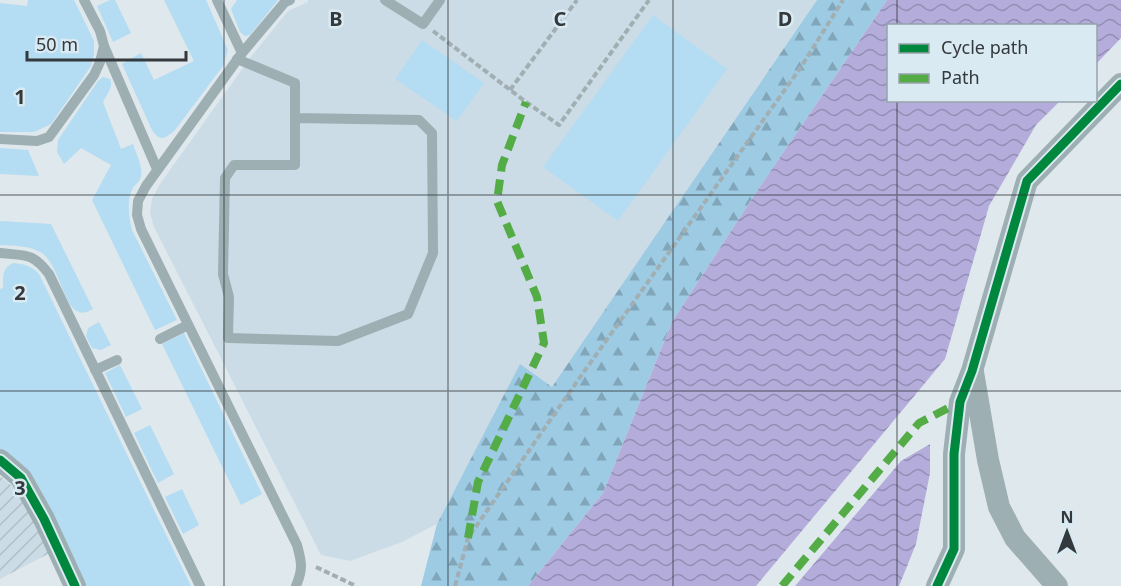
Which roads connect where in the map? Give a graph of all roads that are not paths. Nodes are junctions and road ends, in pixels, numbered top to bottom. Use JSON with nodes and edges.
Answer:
{"nodes":[{"id":1,"x":84,"y":0,"type":"edge"},
{"id":2,"x":217,"y":0,"type":"edge"},
{"id":3,"x":290,"y":0,"type":"edge"},
{"id":4,"x":385,"y":0,"type":"edge"},
{"id":5,"x":440,"y":0,"type":"edge"},
{"id":6,"x":104,"y":46,"type":"junction"},
{"id":7,"x":240,"y":56,"type":"junction"},
{"id":8,"x":1121,"y":84,"type":"edge"},
{"id":9,"x":295,"y":118,"type":"junction"},
{"id":10,"x":0,"y":139,"type":"edge"},
{"id":11,"x":157,"y":169,"type":"junction"},
{"id":12,"x":0,"y":253,"type":"edge"},
{"id":13,"x":188,"y":325,"type":"junction"},
{"id":14,"x":159,"y":339,"type":"dead end"},
{"id":15,"x":117,"y":360,"type":"dead end"},
{"id":16,"x":95,"y":370,"type":"junction"},
{"id":17,"x":972,"y":371,"type":"junction"},
{"id":18,"x":0,"y":460,"type":"edge"},
{"id":19,"x":75,"y":586,"type":"edge"},
{"id":20,"x":200,"y":586,"type":"edge"},
{"id":21,"x":296,"y":586,"type":"edge"},
{"id":22,"x":937,"y":586,"type":"edge"},
{"id":23,"x":1057,"y":586,"type":"edge"}],
"edges":[{"from":1,"to":6,"type":"lane"},
{"from":2,"to":7,"type":"lane"},
{"from":3,"to":7,"type":"lane"},
{"from":4,"to":5,"type":"lane"},
{"from":6,"to":10,"type":"lane"},
{"from":6,"to":11,"type":"lane"},
{"from":7,"to":9,"type":"lane"},
{"from":7,"to":11,"type":"lane"},
{"from":8,"to":17,"type":"street"},
{"from":9,"to":9,"type":"lane"},
{"from":11,"to":13,"type":"lane"},
{"from":12,"to":16,"type":"lane"},
{"from":13,"to":14,"type":"lane"},
{"from":13,"to":21,"type":"lane"},
{"from":15,"to":16,"type":"lane"},
{"from":16,"to":20,"type":"lane"},
{"from":17,"to":22,"type":"street"},
{"from":17,"to":23,"type":"street"},
{"from":18,"to":19,"type":"street"}]}
